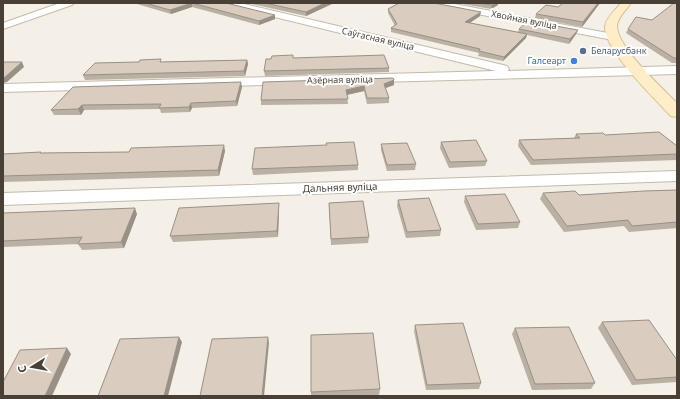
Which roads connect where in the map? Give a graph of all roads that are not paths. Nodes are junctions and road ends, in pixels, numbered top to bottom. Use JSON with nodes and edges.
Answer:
{"nodes":[{"id":1,"x":68,"y":3,"type":"edge"},
{"id":2,"x":228,"y":3,"type":"edge"},
{"id":3,"x":435,"y":3,"type":"edge"},
{"id":4,"x":626,"y":3,"type":"edge"},
{"id":5,"x":34,"y":6,"type":"dead end"},
{"id":6,"x":45,"y":10,"type":"junction"},
{"id":7,"x":3,"y":26,"type":"edge"},
{"id":8,"x":613,"y":37,"type":"junction"},
{"id":9,"x":677,"y":70,"type":"edge"},
{"id":10,"x":636,"y":71,"type":"junction"},
{"id":11,"x":528,"y":75,"type":"junction"},
{"id":12,"x":3,"y":88,"type":"edge"},
{"id":13,"x":677,"y":112,"type":"edge"},
{"id":14,"x":677,"y":176,"type":"edge"},
{"id":15,"x":3,"y":199,"type":"edge"}],
"edges":[{"from":1,"to":6,"type":"street"},
{"from":2,"to":11,"type":"street","name":"Саўгасная вуліца"},
{"from":3,"to":8,"type":"street","name":"Хвойная вуліца"},
{"from":4,"to":8,"type":"street"},
{"from":5,"to":6,"type":"street"},
{"from":6,"to":7,"type":"street"},
{"from":8,"to":10,"type":"street"},
{"from":9,"to":10,"type":"street","name":"Азёрная вуліца"},
{"from":10,"to":11,"type":"street","name":"Азёрная вуліца"},
{"from":10,"to":13,"type":"street"},
{"from":11,"to":12,"type":"street","name":"Азёрная вуліца"},
{"from":14,"to":15,"type":"street","name":"Дальняя вуліца"}]}
